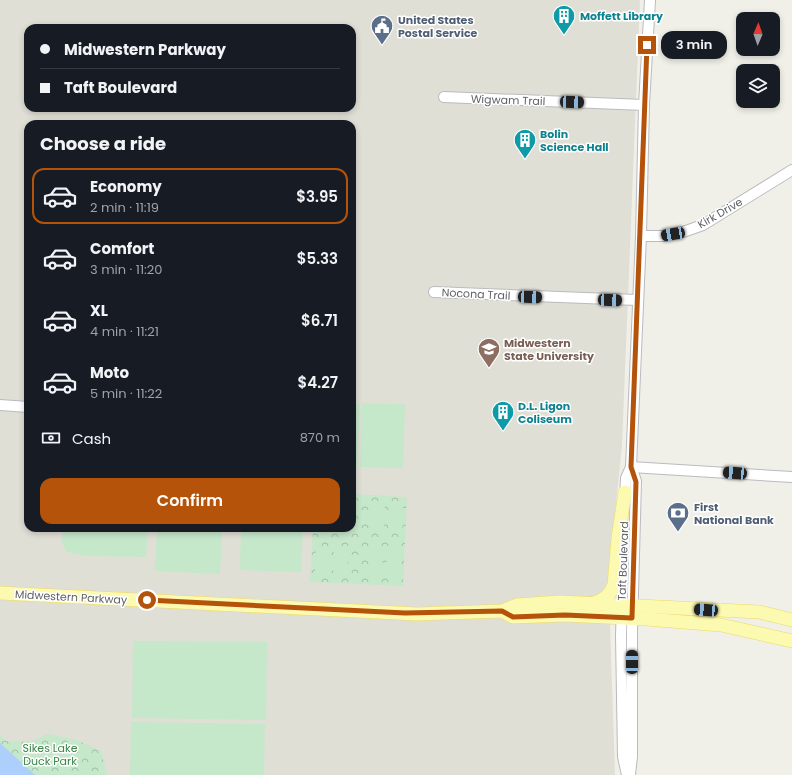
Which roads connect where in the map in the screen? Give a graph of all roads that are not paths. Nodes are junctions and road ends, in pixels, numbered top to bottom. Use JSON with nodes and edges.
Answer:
{"nodes":[{"id":1,"x":650,"y":0,"type":"edge"},
{"id":2,"x":444,"y":97,"type":"dead end"},
{"id":3,"x":644,"y":105,"type":"junction"},
{"id":4,"x":792,"y":170,"type":"edge"},
{"id":5,"x":641,"y":236,"type":"junction"},
{"id":6,"x":434,"y":292,"type":"dead end"},
{"id":7,"x":637,"y":300,"type":"junction"},
{"id":8,"x":0,"y":405,"type":"edge"},
{"id":9,"x":24,"y":407,"type":"edge"},
{"id":10,"x":631,"y":467,"type":"junction"},
{"id":11,"x":792,"y":477,"type":"edge"},
{"id":12,"x":625,"y":492,"type":"junction"},
{"id":13,"x":0,"y":594,"type":"edge"},
{"id":14,"x":592,"y":604,"type":"junction"},
{"id":15,"x":502,"y":611,"type":"junction"},
{"id":16,"x":627,"y":612,"type":"junction"},
{"id":17,"x":792,"y":620,"type":"edge"},
{"id":18,"x":792,"y":641,"type":"edge"},
{"id":19,"x":629,"y":775,"type":"edge"}],
"edges":[{"from":1,"to":3,"type":"street","name":"Taft Boulevard"},
{"from":2,"to":3,"type":"street","name":"Wigwam Trail"},
{"from":3,"to":5,"type":"street","name":"Taft Boulevard"},
{"from":4,"to":5,"type":"street","name":"Kirk Drive"},
{"from":5,"to":7,"type":"street","name":"Taft Boulevard"},
{"from":6,"to":7,"type":"street","name":"Nocona Trail"},
{"from":7,"to":10,"type":"street","name":"Taft Boulevard"},
{"from":8,"to":9,"type":"street"},
{"from":10,"to":11,"type":"street"},
{"from":10,"to":12,"type":"street","name":"Taft Boulevard"},
{"from":10,"to":16,"type":"street","name":"Taft Boulevard"},
{"from":12,"to":14,"type":"main road"},
{"from":12,"to":16,"type":"street","name":"Taft Boulevard"},
{"from":13,"to":15,"type":"main road","name":"Midwestern Parkway"},
{"from":14,"to":15,"type":"main road","name":"Midwestern Parkway"},
{"from":14,"to":16,"type":"main road","name":"Midwestern Parkway"},
{"from":15,"to":16,"type":"main road","name":"Midwestern Parkway"},
{"from":16,"to":17,"type":"main road","name":"Midwestern Parkway"},
{"from":16,"to":18,"type":"main road","name":"Midwestern Parkway"},
{"from":16,"to":19,"type":"street","name":"Taft Boulevard"}]}
